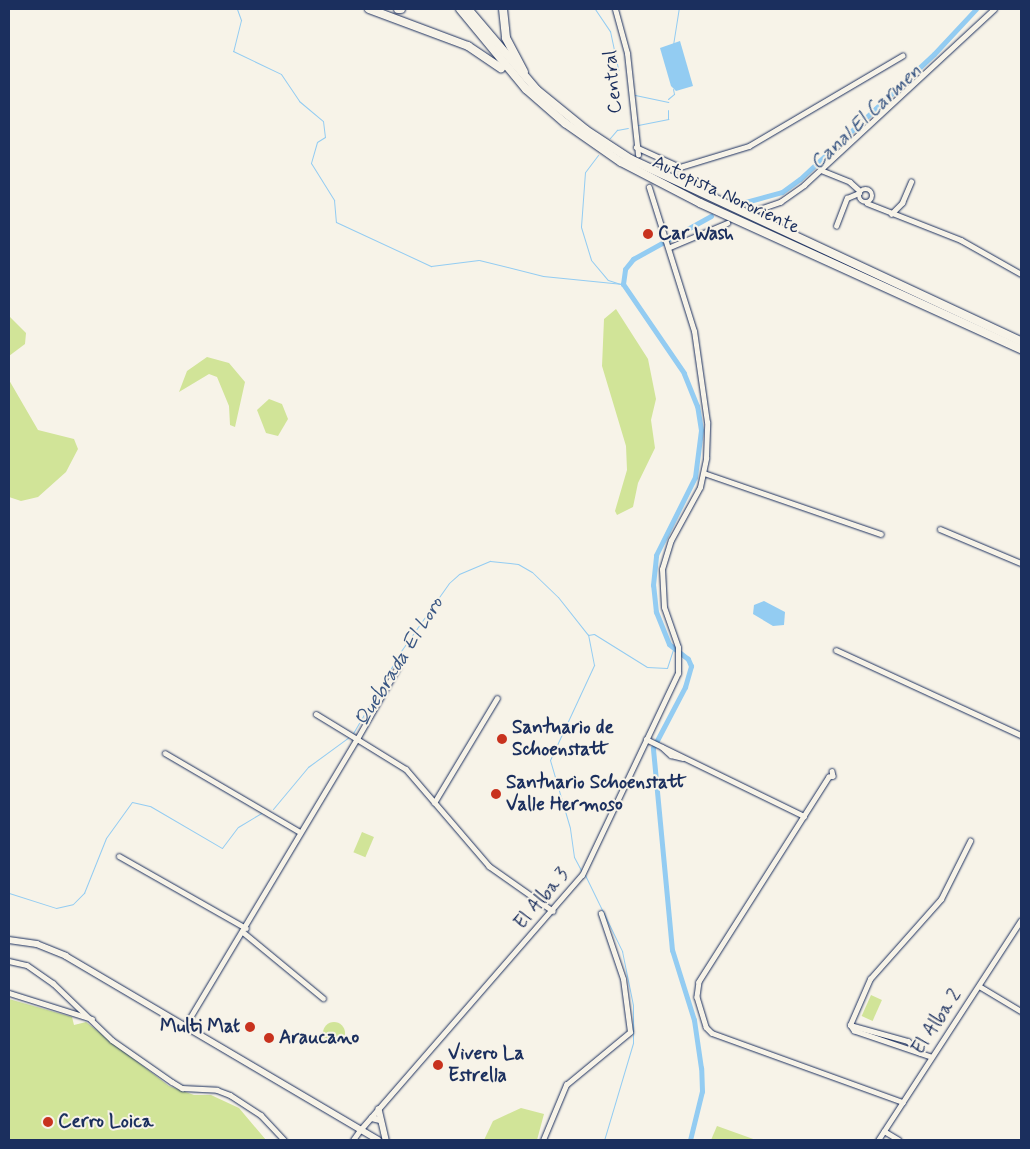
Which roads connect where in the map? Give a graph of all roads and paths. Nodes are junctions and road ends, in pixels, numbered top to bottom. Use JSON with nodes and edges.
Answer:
{"nodes":[{"id":1,"x":369,"y":9,"type":"edge"},
{"id":2,"x":460,"y":9,"type":"edge"},
{"id":3,"x":468,"y":9,"type":"edge"},
{"id":4,"x":503,"y":9,"type":"edge"},
{"id":5,"x":615,"y":9,"type":"edge"},
{"id":6,"x":994,"y":9,"type":"edge"},
{"id":7,"x":902,"y":56,"type":"dead end"},
{"id":8,"x":517,"y":80,"type":"junction"},
{"id":9,"x":537,"y":90,"type":"junction"},
{"id":10,"x":636,"y":147,"type":"junction"},
{"id":11,"x":638,"y":154,"type":"dead end"},
{"id":12,"x":821,"y":170,"type":"junction"},
{"id":13,"x":911,"y":182,"type":"dead end"},
{"id":14,"x":649,"y":187,"type":"dead end"},
{"id":15,"x":859,"y":192,"type":"junction"},
{"id":16,"x":867,"y":203,"type":"junction"},
{"id":17,"x":754,"y":211,"type":"dead end"},
{"id":18,"x":891,"y":214,"type":"junction"},
{"id":19,"x":727,"y":223,"type":"dead end"},
{"id":20,"x":836,"y":226,"type":"dead end"},
{"id":21,"x":670,"y":245,"type":"junction"},
{"id":22,"x":1021,"y":274,"type":"edge"},
{"id":23,"x":1021,"y":341,"type":"edge"},
{"id":24,"x":1021,"y":349,"type":"edge"},
{"id":25,"x":704,"y":473,"type":"junction"},
{"id":26,"x":940,"y":530,"type":"dead end"},
{"id":27,"x":881,"y":534,"type":"dead end"},
{"id":28,"x":1021,"y":563,"type":"edge"},
{"id":29,"x":836,"y":650,"type":"dead end"},
{"id":30,"x":398,"y":667,"type":"dead end"},
{"id":31,"x":497,"y":698,"type":"dead end"},
{"id":32,"x":316,"y":714,"type":"dead end"},
{"id":33,"x":1021,"y":735,"type":"edge"},
{"id":34,"x":356,"y":739,"type":"junction"},
{"id":35,"x":646,"y":739,"type":"junction"},
{"id":36,"x":164,"y":753,"type":"dead end"},
{"id":37,"x":829,"y":777,"type":"dead end"},
{"id":38,"x":434,"y":803,"type":"junction"},
{"id":39,"x":804,"y":816,"type":"junction"},
{"id":40,"x":300,"y":832,"type":"junction"},
{"id":41,"x":970,"y":841,"type":"dead end"},
{"id":42,"x":119,"y":856,"type":"dead end"},
{"id":43,"x":553,"y":911,"type":"junction"},
{"id":44,"x":601,"y":914,"type":"dead end"},
{"id":45,"x":1021,"y":920,"type":"edge"},
{"id":46,"x":244,"y":930,"type":"junction"},
{"id":47,"x":9,"y":940,"type":"edge"},
{"id":48,"x":9,"y":961,"type":"edge"},
{"id":49,"x":979,"y":986,"type":"junction"},
{"id":50,"x":9,"y":993,"type":"edge"},
{"id":51,"x":323,"y":998,"type":"dead end"},
{"id":52,"x":1021,"y":1011,"type":"edge"},
{"id":53,"x":93,"y":1020,"type":"junction"},
{"id":54,"x":185,"y":1026,"type":"junction"},
{"id":55,"x":932,"y":1057,"type":"junction"},
{"id":56,"x":903,"y":1102,"type":"junction"},
{"id":57,"x":380,"y":1109,"type":"junction"},
{"id":58,"x":372,"y":1118,"type":"junction"},
{"id":59,"x":380,"y":1120,"type":"junction"},
{"id":60,"x":360,"y":1130,"type":"junction"},
{"id":61,"x":884,"y":1131,"type":"junction"},
{"id":62,"x":284,"y":1140,"type":"edge"},
{"id":63,"x":353,"y":1140,"type":"edge"},
{"id":64,"x":378,"y":1140,"type":"edge"},
{"id":65,"x":386,"y":1140,"type":"edge"},
{"id":66,"x":543,"y":1140,"type":"edge"},
{"id":67,"x":878,"y":1140,"type":"edge"},
{"id":68,"x":900,"y":1140,"type":"edge"}],
"edges":[{"from":1,"to":8,"type":"highway"},
{"from":2,"to":8,"type":"highway","name":"Autopista Nororiente"},
{"from":3,"to":9,"type":"highway","name":"Autopista Nororiente"},
{"from":4,"to":9,"type":"highway"},
{"from":5,"to":10,"type":"street","name":"Central"},
{"from":6,"to":12,"type":"street"},
{"from":7,"to":10,"type":"street"},
{"from":8,"to":24,"type":"highway","name":"Autopista Nororiente"},
{"from":9,"to":23,"type":"highway","name":"Autopista Nororiente"},
{"from":10,"to":11,"type":"street","name":"Central"},
{"from":12,"to":15,"type":"street"},
{"from":12,"to":17,"type":"street"},
{"from":13,"to":18,"type":"street"},
{"from":14,"to":21,"type":"street","name":"El Alba 3"},
{"from":15,"to":16,"type":"street"},
{"from":15,"to":16,"type":"street"},
{"from":15,"to":20,"type":"street"},
{"from":16,"to":18,"type":"street"},
{"from":18,"to":22,"type":"street"},
{"from":19,"to":21,"type":"street"},
{"from":21,"to":25,"type":"street","name":"El Alba 3"},
{"from":25,"to":27,"type":"street"},
{"from":25,"to":35,"type":"street","name":"El Alba 3"},
{"from":26,"to":28,"type":"street"},
{"from":29,"to":33,"type":"street"},
{"from":30,"to":34,"type":"street"},
{"from":31,"to":38,"type":"street"},
{"from":32,"to":34,"type":"street"},
{"from":34,"to":38,"type":"street"},
{"from":34,"to":40,"type":"street"},
{"from":35,"to":39,"type":"street"},
{"from":35,"to":43,"type":"street","name":"El Alba 3"},
{"from":36,"to":40,"type":"street"},
{"from":37,"to":39,"type":"street"},
{"from":38,"to":43,"type":"street"},
{"from":39,"to":56,"type":"street"},
{"from":40,"to":46,"type":"street"},
{"from":41,"to":55,"type":"street"},
{"from":42,"to":46,"type":"street"},
{"from":43,"to":57,"type":"street","name":"El Alba 3"},
{"from":44,"to":66,"type":"street"},
{"from":45,"to":49,"type":"street","name":"El Alba 2"},
{"from":46,"to":51,"type":"street"},
{"from":46,"to":54,"type":"street"},
{"from":47,"to":54,"type":"main road"},
{"from":48,"to":53,"type":"street"},
{"from":49,"to":52,"type":"street"},
{"from":49,"to":55,"type":"street","name":"El Alba 2"},
{"from":50,"to":53,"type":"street"},
{"from":53,"to":62,"type":"street"},
{"from":54,"to":60,"type":"main road"},
{"from":55,"to":56,"type":"street","name":"El Alba 2"},
{"from":56,"to":61,"type":"street","name":"El Alba 2"},
{"from":57,"to":58,"type":"street","name":"El Alba 3"},
{"from":57,"to":59,"type":"main road"},
{"from":58,"to":59,"type":"main road"},
{"from":58,"to":60,"type":"street","name":"El Alba 3"},
{"from":59,"to":65,"type":"main road"},
{"from":60,"to":63,"type":"street"},
{"from":60,"to":64,"type":"main road"},
{"from":61,"to":67,"type":"street","name":"El Alba 2"},
{"from":61,"to":68,"type":"street"}]}
